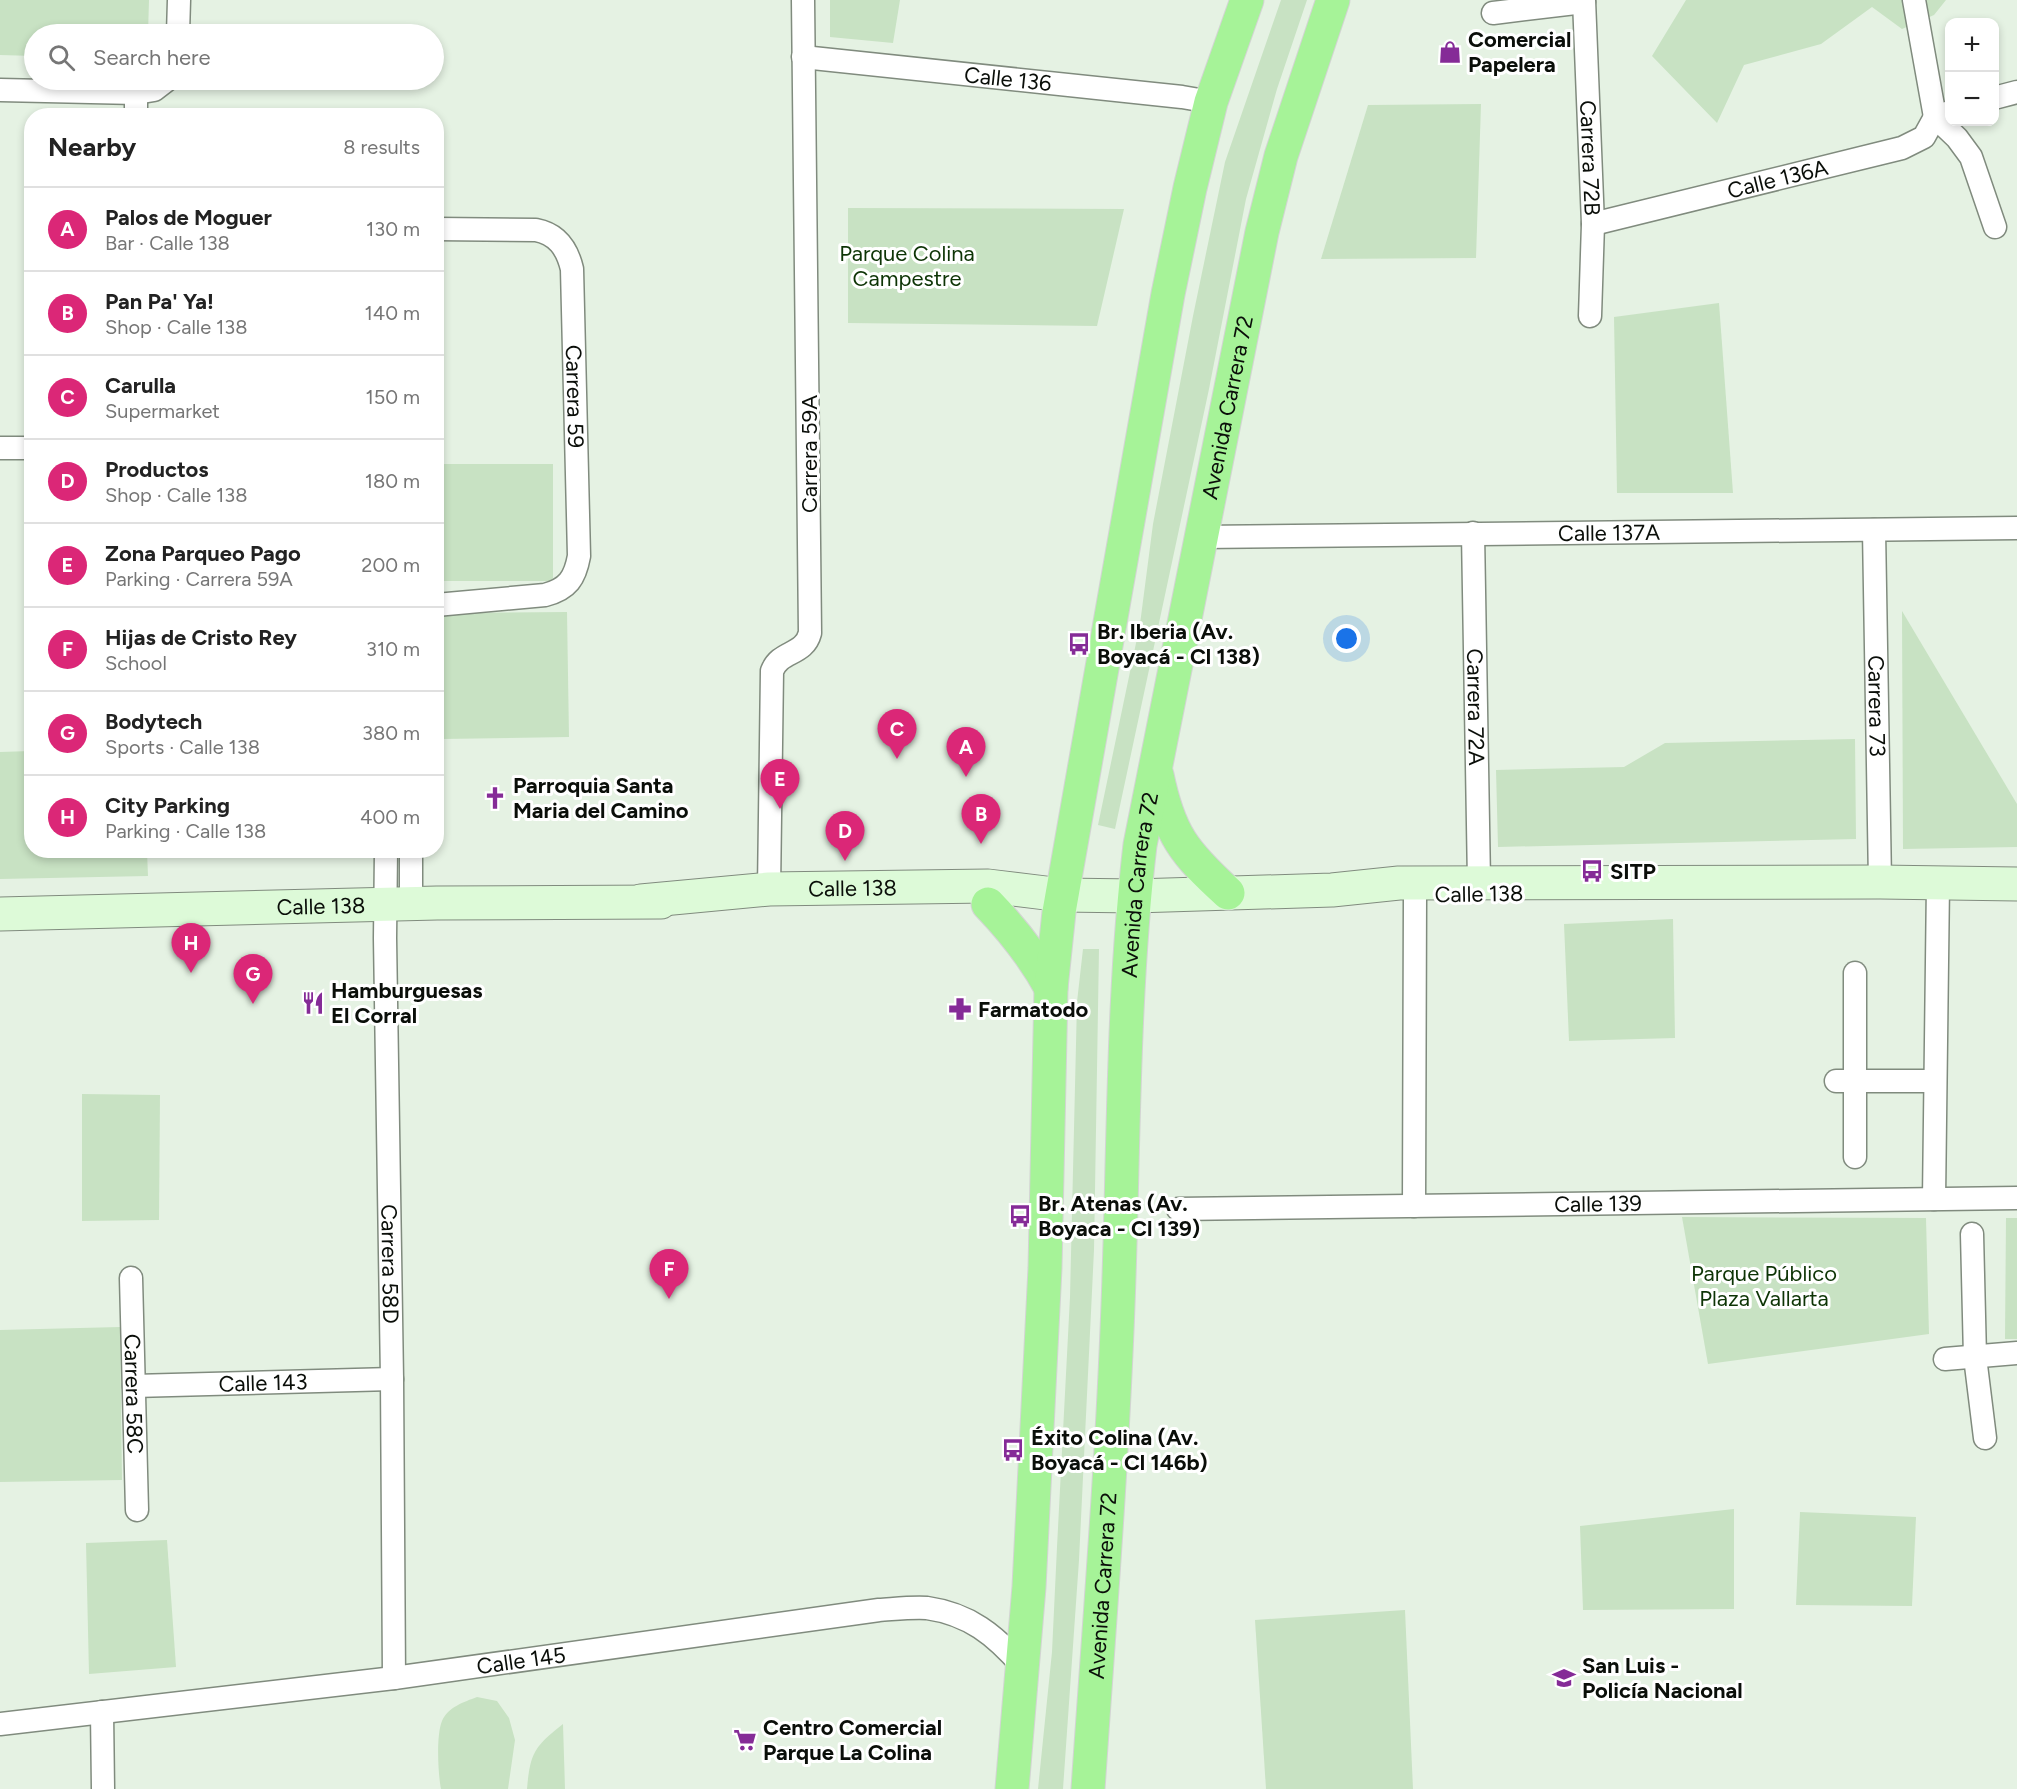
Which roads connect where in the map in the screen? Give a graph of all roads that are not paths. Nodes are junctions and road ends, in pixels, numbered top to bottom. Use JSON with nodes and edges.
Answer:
{"nodes":[{"id":1,"x":179,"y":0,"type":"edge"},
{"id":2,"x":802,"y":0,"type":"edge"},
{"id":3,"x":1247,"y":0,"type":"edge"},
{"id":4,"x":1333,"y":0,"type":"edge"},
{"id":5,"x":1914,"y":0,"type":"edge"},
{"id":6,"x":1584,"y":1,"type":"edge"},
{"id":7,"x":1493,"y":13,"type":"dead end"},
{"id":8,"x":178,"y":24,"type":"edge"},
{"id":9,"x":803,"y":57,"type":"junction"},
{"id":10,"x":0,"y":90,"type":"edge"},
{"id":11,"x":154,"y":90,"type":"edge"},
{"id":12,"x":2017,"y":92,"type":"edge"},
{"id":13,"x":1999,"y":97,"type":"edge"},
{"id":14,"x":1211,"y":102,"type":"junction"},
{"id":15,"x":136,"y":104,"type":"edge"},
{"id":16,"x":1942,"y":115,"type":"edge"},
{"id":17,"x":1593,"y":224,"type":"junction"},
{"id":18,"x":1995,"y":227,"type":"dead end"},
{"id":19,"x":444,"y":229,"type":"edge"},
{"id":20,"x":1590,"y":316,"type":"dead end"},
{"id":21,"x":0,"y":448,"type":"edge"},
{"id":22,"x":24,"y":448,"type":"edge"},
{"id":23,"x":2017,"y":528,"type":"edge"},
{"id":24,"x":1874,"y":530,"type":"junction"},
{"id":25,"x":1473,"y":533,"type":"junction"},
{"id":26,"x":1201,"y":537,"type":"junction"},
{"id":27,"x":444,"y":604,"type":"edge"},
{"id":28,"x":1155,"y":764,"type":"junction"},
{"id":29,"x":388,"y":858,"type":"edge"},
{"id":30,"x":409,"y":858,"type":"edge"},
{"id":31,"x":2017,"y":866,"type":"edge"},
{"id":32,"x":1479,"y":882,"type":"junction"},
{"id":33,"x":1880,"y":882,"type":"junction"},
{"id":34,"x":1938,"y":883,"type":"junction"},
{"id":35,"x":1625,"y":884,"type":"junction"},
{"id":36,"x":2017,"y":884,"type":"edge"},
{"id":37,"x":769,"y":889,"type":"junction"},
{"id":38,"x":1332,"y":890,"type":"junction"},
{"id":39,"x":1228,"y":893,"type":"junction"},
{"id":40,"x":1062,"y":895,"type":"junction"},
{"id":41,"x":1135,"y":896,"type":"junction"},
{"id":42,"x":1415,"y":896,"type":"junction"},
{"id":43,"x":641,"y":901,"type":"junction"},
{"id":44,"x":399,"y":904,"type":"junction"},
{"id":45,"x":988,"y":904,"type":"junction"},
{"id":46,"x":0,"y":914,"type":"edge"},
{"id":47,"x":1856,"y":973,"type":"dead end"},
{"id":48,"x":1051,"y":988,"type":"junction"},
{"id":49,"x":1845,"y":1082,"type":"junction"},
{"id":50,"x":1935,"y":1082,"type":"junction"},
{"id":51,"x":1855,"y":1157,"type":"dead end"},
{"id":52,"x":2017,"y":1198,"type":"edge"},
{"id":53,"x":1934,"y":1199,"type":"junction"},
{"id":54,"x":1414,"y":1206,"type":"junction"},
{"id":55,"x":1178,"y":1209,"type":"dead end"},
{"id":56,"x":1972,"y":1234,"type":"dead end"},
{"id":57,"x":131,"y":1278,"type":"dead end"},
{"id":58,"x":2017,"y":1353,"type":"edge"},
{"id":59,"x":1975,"y":1357,"type":"junction"},
{"id":60,"x":1945,"y":1359,"type":"dead end"},
{"id":61,"x":392,"y":1379,"type":"junction"},
{"id":62,"x":134,"y":1386,"type":"junction"},
{"id":63,"x":1985,"y":1438,"type":"dead end"},
{"id":64,"x":137,"y":1510,"type":"dead end"},
{"id":65,"x":1022,"y":1666,"type":"junction"},
{"id":66,"x":394,"y":1678,"type":"junction"},
{"id":67,"x":102,"y":1712,"type":"junction"},
{"id":68,"x":0,"y":1724,"type":"edge"},
{"id":69,"x":104,"y":1789,"type":"edge"},
{"id":70,"x":1012,"y":1789,"type":"edge"},
{"id":71,"x":1088,"y":1789,"type":"edge"}],
"edges":[{"from":1,"to":8,"type":"street"},
{"from":2,"to":9,"type":"street","name":"Carrera 59A"},
{"from":3,"to":14,"type":"highway"},
{"from":4,"to":26,"type":"highway","name":"Avenida Carrera 72"},
{"from":5,"to":16,"type":"street"},
{"from":6,"to":7,"type":"street"},
{"from":6,"to":17,"type":"street","name":"Carrera 72B"},
{"from":9,"to":14,"type":"street","name":"Calle 136"},
{"from":9,"to":37,"type":"street","name":"Carrera 59A"},
{"from":10,"to":15,"type":"street"},
{"from":11,"to":15,"type":"street"},
{"from":12,"to":13,"type":"street"},
{"from":14,"to":40,"type":"highway"},
{"from":16,"to":17,"type":"street","name":"Calle 136A"},
{"from":16,"to":18,"type":"street"},
{"from":17,"to":20,"type":"street","name":"Carrera 72B"},
{"from":19,"to":27,"type":"street","name":"Carrera 59"},
{"from":21,"to":22,"type":"street"},
{"from":23,"to":24,"type":"street","name":"Calle 137A"},
{"from":24,"to":25,"type":"street","name":"Calle 137A"},
{"from":24,"to":33,"type":"street","name":"Carrera 73"},
{"from":25,"to":26,"type":"street","name":"Calle 137A"},
{"from":25,"to":32,"type":"street","name":"Carrera 72A"},
{"from":26,"to":28,"type":"highway","name":"Avenida Carrera 72"},
{"from":28,"to":39,"type":"highway"},
{"from":28,"to":41,"type":"highway","name":"Avenida Carrera 72"},
{"from":29,"to":44,"type":"street","name":"Carrera 58D"},
{"from":30,"to":44,"type":"street","name":"Carrera 58D"},
{"from":31,"to":33,"type":"main road","name":"Calle 138"},
{"from":32,"to":35,"type":"main road","name":"Calle 138"},
{"from":32,"to":38,"type":"main road","name":"Calle 138"},
{"from":33,"to":34,"type":"main road","name":"Calle 138"},
{"from":33,"to":35,"type":"main road","name":"Calle 138"},
{"from":34,"to":36,"type":"main road","name":"Calle 138"},
{"from":34,"to":50,"type":"street"},
{"from":35,"to":42,"type":"main road","name":"Calle 138"},
{"from":37,"to":40,"type":"main road","name":"Calle 138"},
{"from":37,"to":43,"type":"main road","name":"Calle 138"},
{"from":38,"to":39,"type":"main road","name":"Calle 138"},
{"from":38,"to":42,"type":"main road","name":"Calle 138"},
{"from":39,"to":41,"type":"main road","name":"Calle 138"},
{"from":40,"to":41,"type":"main road","name":"Calle 138"},
{"from":40,"to":45,"type":"main road","name":"Calle 138"},
{"from":40,"to":48,"type":"highway"},
{"from":41,"to":71,"type":"highway","name":"Avenida Carrera 72"},
{"from":42,"to":54,"type":"street"},
{"from":43,"to":44,"type":"main road","name":"Calle 138"},
{"from":43,"to":45,"type":"main road","name":"Calle 138"},
{"from":44,"to":46,"type":"main road","name":"Calle 138"},
{"from":44,"to":61,"type":"street","name":"Carrera 58D"},
{"from":45,"to":48,"type":"highway"},
{"from":47,"to":49,"type":"street"},
{"from":48,"to":65,"type":"highway"},
{"from":49,"to":50,"type":"street"},
{"from":49,"to":51,"type":"street"},
{"from":50,"to":53,"type":"street"},
{"from":52,"to":53,"type":"street","name":"Calle 139"},
{"from":53,"to":54,"type":"street","name":"Calle 139"},
{"from":54,"to":55,"type":"street","name":"Calle 139"},
{"from":56,"to":59,"type":"street"},
{"from":57,"to":62,"type":"street","name":"Carrera 58C"},
{"from":58,"to":59,"type":"street"},
{"from":59,"to":60,"type":"street"},
{"from":59,"to":63,"type":"street"},
{"from":61,"to":62,"type":"street","name":"Calle 143"},
{"from":61,"to":66,"type":"street","name":"Carrera 58D"},
{"from":62,"to":64,"type":"street","name":"Carrera 58C"},
{"from":65,"to":66,"type":"street","name":"Calle 145"},
{"from":65,"to":70,"type":"highway"},
{"from":66,"to":67,"type":"street","name":"Calle 145"},
{"from":67,"to":68,"type":"street","name":"Calle 145"},
{"from":67,"to":69,"type":"street"}]}
